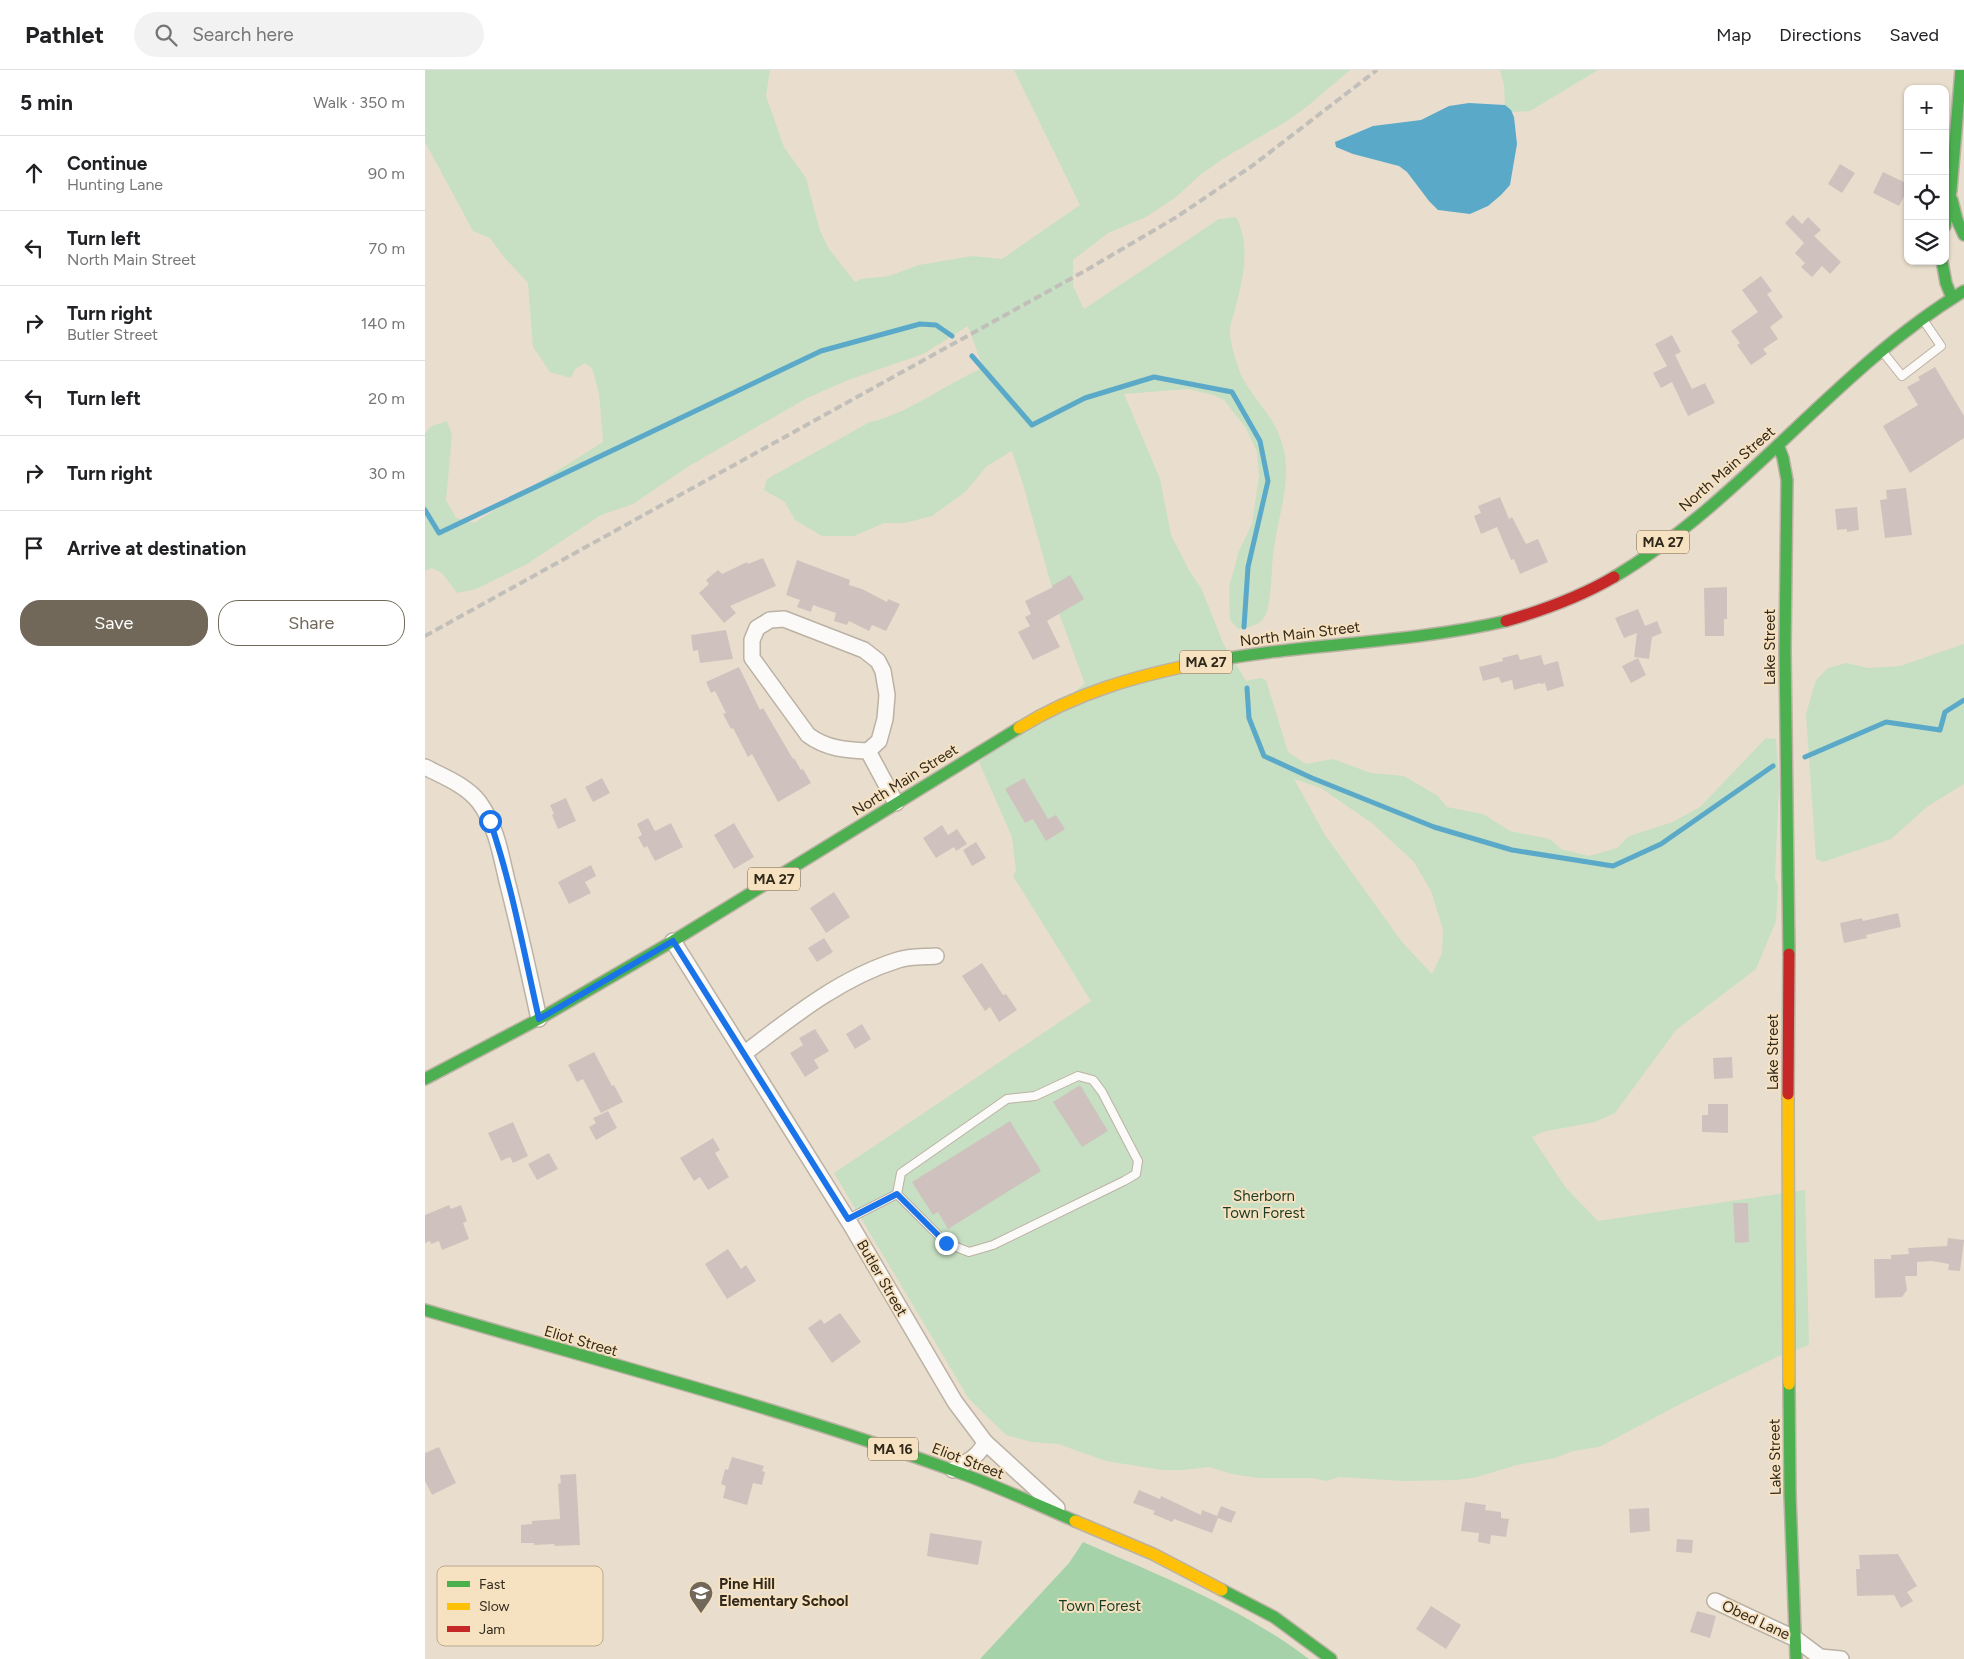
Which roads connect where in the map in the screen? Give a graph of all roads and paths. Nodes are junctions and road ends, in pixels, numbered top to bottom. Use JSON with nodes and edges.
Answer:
{"nodes":[{"id":1,"x":1961,"y":70,"type":"edge"},
{"id":2,"x":1951,"y":190,"type":"junction"},
{"id":3,"x":1946,"y":220,"type":"edge"},
{"id":4,"x":1964,"y":235,"type":"edge"},
{"id":5,"x":1943,"y":265,"type":"edge"},
{"id":6,"x":1964,"y":291,"type":"edge"},
{"id":7,"x":1952,"y":298,"type":"junction"},
{"id":8,"x":1921,"y":318,"type":"junction"},
{"id":9,"x":1881,"y":350,"type":"junction"},
{"id":10,"x":1778,"y":445,"type":"junction"},
{"id":11,"x":868,"y":751,"type":"junction"},
{"id":12,"x":425,"y":767,"type":"edge"},
{"id":13,"x":895,"y":803,"type":"junction"},
{"id":14,"x":673,"y":941,"type":"junction"},
{"id":15,"x":936,"y":956,"type":"dead end"},
{"id":16,"x":539,"y":1019,"type":"junction"},
{"id":17,"x":745,"y":1053,"type":"junction"},
{"id":18,"x":425,"y":1079,"type":"edge"},
{"id":19,"x":897,"y":1194,"type":"junction"},
{"id":20,"x":848,"y":1219,"type":"junction"},
{"id":21,"x":425,"y":1310,"type":"edge"},
{"id":22,"x":985,"y":1442,"type":"junction"},
{"id":23,"x":953,"y":1470,"type":"junction"},
{"id":24,"x":1068,"y":1518,"type":"junction"},
{"id":25,"x":1715,"y":1601,"type":"dead end"},
{"id":26,"x":1796,"y":1639,"type":"junction"},
{"id":27,"x":1331,"y":1659,"type":"edge"},
{"id":28,"x":1796,"y":1659,"type":"edge"},
{"id":29,"x":1841,"y":1659,"type":"edge"}],
"edges":[{"from":1,"to":2,"type":"main road"},
{"from":2,"to":3,"type":"main road"},
{"from":2,"to":4,"type":"main road"},
{"from":5,"to":7,"type":"main road"},
{"from":6,"to":7,"type":"main road","name":"North Main Street","number":"MA 27"},
{"from":7,"to":8,"type":"main road","name":"North Main Street","number":"MA 27"},
{"from":8,"to":9,"type":"main road","name":"North Main Street","number":"MA 27"},
{"from":8,"to":9,"type":"lane"},
{"from":9,"to":10,"type":"main road","name":"North Main Street","number":"MA 27"},
{"from":10,"to":13,"type":"main road","name":"North Main Street","number":"MA 27"},
{"from":10,"to":26,"type":"main road","name":"Lake Street"},
{"from":11,"to":11,"type":"street"},
{"from":11,"to":13,"type":"street"},
{"from":12,"to":16,"type":"street"},
{"from":13,"to":14,"type":"main road","name":"North Main Street","number":"MA 27"},
{"from":14,"to":16,"type":"main road","name":"North Main Street","number":"MA 27"},
{"from":14,"to":17,"type":"street","name":"Butler Street"},
{"from":15,"to":17,"type":"street"},
{"from":16,"to":18,"type":"main road","name":"North Main Street","number":"MA 27"},
{"from":17,"to":20,"type":"street","name":"Butler Street"},
{"from":19,"to":19,"type":"lane"},
{"from":19,"to":20,"type":"lane"},
{"from":20,"to":22,"type":"street","name":"Butler Street"},
{"from":21,"to":23,"type":"main road","name":"Eliot Street","number":"MA 16"},
{"from":22,"to":23,"type":"street"},
{"from":22,"to":24,"type":"street","name":"Butler Street"},
{"from":23,"to":24,"type":"main road","name":"Eliot Street","number":"MA 16"},
{"from":24,"to":27,"type":"main road","name":"Eliot Street","number":"MA 16"},
{"from":25,"to":26,"type":"street","name":"Obed Lane"},
{"from":26,"to":28,"type":"main road","name":"Lake Street"},
{"from":26,"to":29,"type":"street","name":"Obed Lane"}]}
